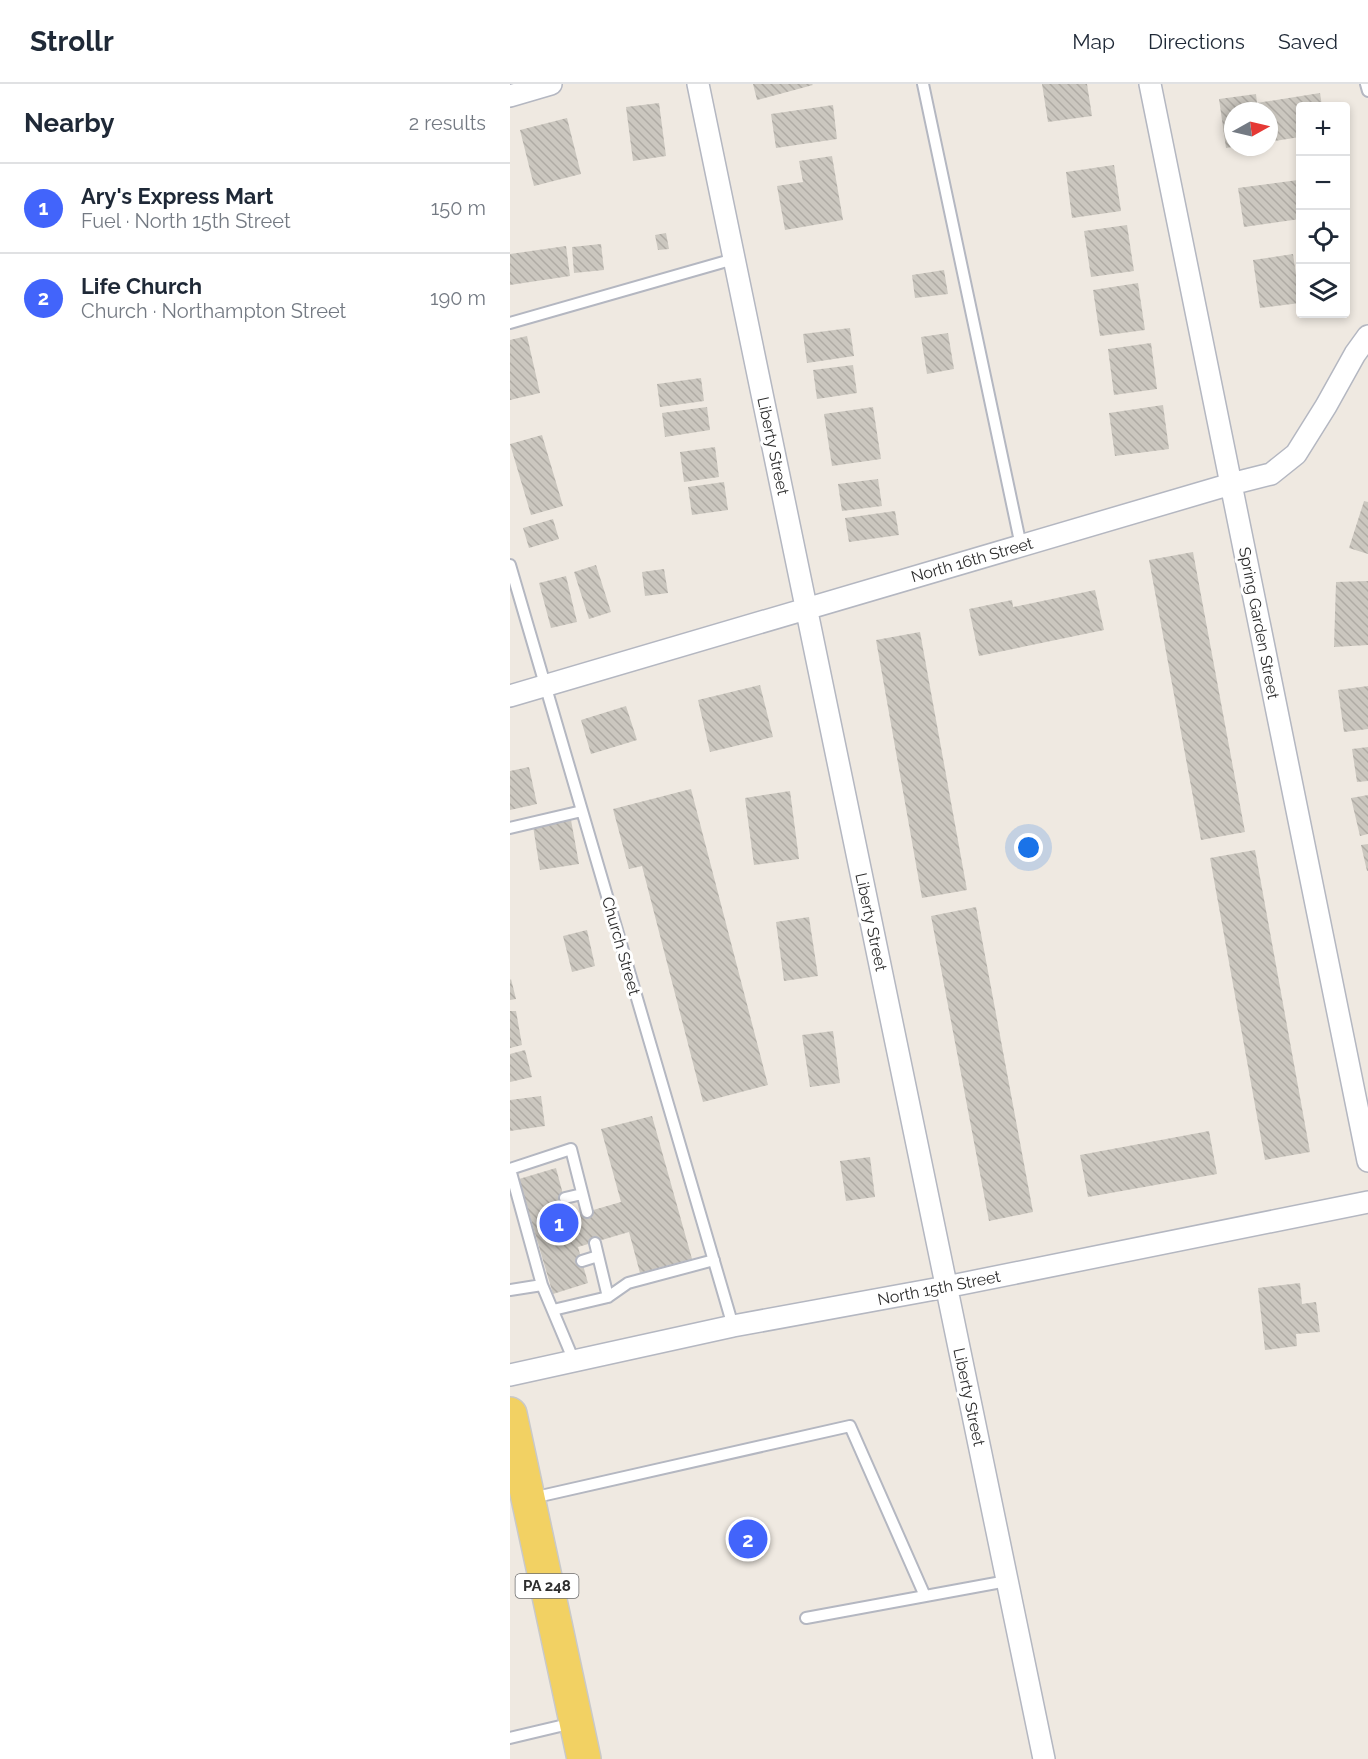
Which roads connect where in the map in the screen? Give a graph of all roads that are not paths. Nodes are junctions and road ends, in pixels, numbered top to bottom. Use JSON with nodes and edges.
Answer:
{"nodes":[{"id":1,"x":551,"y":84,"type":"edge"},
{"id":2,"x":698,"y":84,"type":"edge"},
{"id":3,"x":923,"y":84,"type":"edge"},
{"id":4,"x":1150,"y":84,"type":"edge"},
{"id":5,"x":1366,"y":84,"type":"edge"},
{"id":6,"x":1368,"y":91,"type":"edge"},
{"id":7,"x":510,"y":96,"type":"edge"},
{"id":8,"x":734,"y":259,"type":"junction"},
{"id":9,"x":510,"y":322,"type":"edge"},
{"id":10,"x":1368,"y":336,"type":"edge"},
{"id":11,"x":1231,"y":484,"type":"junction"},
{"id":12,"x":1021,"y":546,"type":"junction"},
{"id":13,"x":510,"y":565,"type":"edge"},
{"id":14,"x":806,"y":608,"type":"junction"},
{"id":15,"x":545,"y":685,"type":"junction"},
{"id":16,"x":510,"y":696,"type":"edge"},
{"id":17,"x":582,"y":811,"type":"junction"},
{"id":18,"x":510,"y":828,"type":"edge"},
{"id":19,"x":1368,"y":1161,"type":"edge"},
{"id":20,"x":510,"y":1169,"type":"edge"},
{"id":21,"x":582,"y":1194,"type":"junction"},
{"id":22,"x":565,"y":1198,"type":"dead end"},
{"id":23,"x":1368,"y":1203,"type":"edge"},
{"id":24,"x":519,"y":1208,"type":"edge"},
{"id":25,"x":587,"y":1212,"type":"dead end"},
{"id":26,"x":594,"y":1243,"type":"dead end"},
{"id":27,"x":598,"y":1256,"type":"junction"},
{"id":28,"x":714,"y":1260,"type":"junction"},
{"id":29,"x":582,"y":1261,"type":"dead end"},
{"id":30,"x":542,"y":1285,"type":"junction"},
{"id":31,"x":946,"y":1287,"type":"junction"},
{"id":32,"x":510,"y":1290,"type":"edge"},
{"id":33,"x":608,"y":1297,"type":"junction"},
{"id":34,"x":553,"y":1310,"type":"junction"},
{"id":35,"x":733,"y":1326,"type":"junction"},
{"id":36,"x":574,"y":1361,"type":"junction"},
{"id":37,"x":510,"y":1375,"type":"edge"},
{"id":38,"x":510,"y":1414,"type":"edge"},
{"id":39,"x":529,"y":1499,"type":"junction"},
{"id":40,"x":1007,"y":1581,"type":"junction"},
{"id":41,"x":926,"y":1596,"type":"junction"},
{"id":42,"x":806,"y":1618,"type":"dead end"},
{"id":43,"x":577,"y":1723,"type":"junction"},
{"id":44,"x":510,"y":1738,"type":"edge"},
{"id":45,"x":584,"y":1759,"type":"edge"},
{"id":46,"x":1044,"y":1759,"type":"edge"}],
"edges":[{"from":1,"to":7,"type":"street"},
{"from":2,"to":8,"type":"street","name":"Liberty Street"},
{"from":3,"to":12,"type":"lane"},
{"from":4,"to":11,"type":"street","name":"Spring Garden Street"},
{"from":5,"to":6,"type":"lane"},
{"from":8,"to":9,"type":"lane"},
{"from":8,"to":14,"type":"street","name":"Liberty Street"},
{"from":10,"to":11,"type":"street","name":"North 16th Street"},
{"from":11,"to":12,"type":"street","name":"North 16th Street"},
{"from":11,"to":19,"type":"street","name":"Spring Garden Street"},
{"from":12,"to":14,"type":"street","name":"North 16th Street"},
{"from":13,"to":15,"type":"lane","name":"Church Street"},
{"from":14,"to":15,"type":"street","name":"North 16th Street"},
{"from":14,"to":31,"type":"street","name":"Liberty Street"},
{"from":15,"to":16,"type":"street","name":"North 16th Street"},
{"from":15,"to":17,"type":"lane","name":"Church Street"},
{"from":17,"to":18,"type":"lane"},
{"from":17,"to":28,"type":"lane","name":"Church Street"},
{"from":20,"to":21,"type":"lane"},
{"from":20,"to":24,"type":"lane"},
{"from":21,"to":22,"type":"lane"},
{"from":21,"to":25,"type":"lane"},
{"from":23,"to":31,"type":"street","name":"North 15th Street"},
{"from":24,"to":30,"type":"lane"},
{"from":26,"to":27,"type":"lane"},
{"from":27,"to":29,"type":"lane"},
{"from":27,"to":33,"type":"lane"},
{"from":28,"to":33,"type":"lane"},
{"from":28,"to":35,"type":"lane","name":"Church Street"},
{"from":30,"to":32,"type":"lane"},
{"from":30,"to":34,"type":"lane"},
{"from":31,"to":35,"type":"street","name":"North 15th Street"},
{"from":31,"to":40,"type":"street","name":"Liberty Street"},
{"from":33,"to":34,"type":"lane"},
{"from":34,"to":36,"type":"lane"},
{"from":35,"to":36,"type":"street","name":"North 15th Street"},
{"from":36,"to":37,"type":"street","name":"North 15th Street"},
{"from":38,"to":39,"type":"main road","number":"PA 248"},
{"from":39,"to":41,"type":"lane"},
{"from":39,"to":43,"type":"main road","number":"PA 248"},
{"from":40,"to":41,"type":"lane"},
{"from":40,"to":46,"type":"street","name":"Liberty Street"},
{"from":41,"to":42,"type":"lane"},
{"from":43,"to":44,"type":"lane"},
{"from":43,"to":45,"type":"main road","number":"PA 248"}]}
